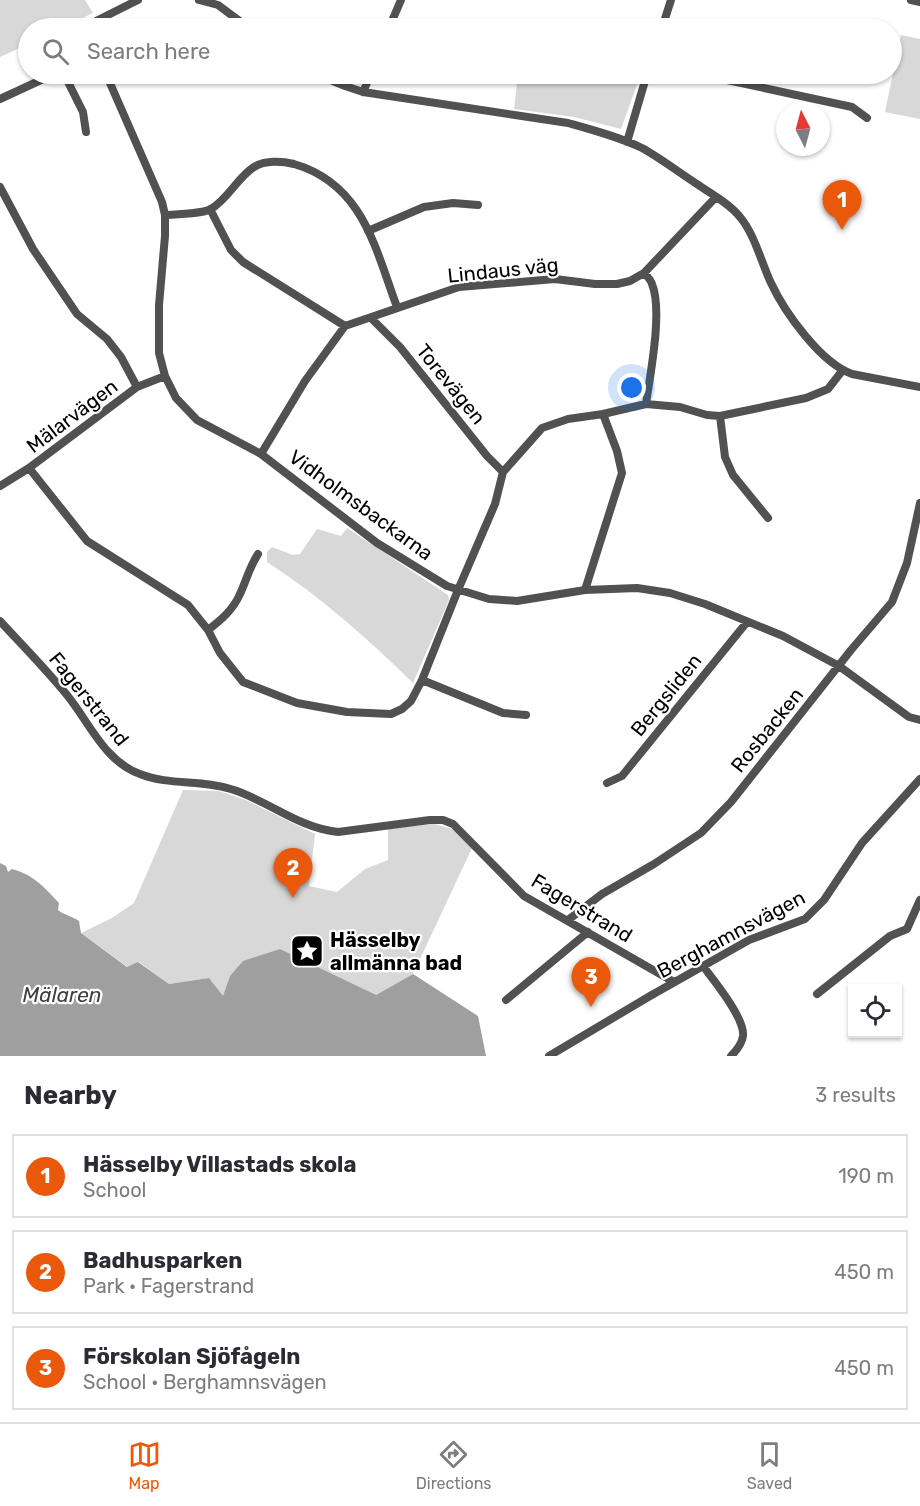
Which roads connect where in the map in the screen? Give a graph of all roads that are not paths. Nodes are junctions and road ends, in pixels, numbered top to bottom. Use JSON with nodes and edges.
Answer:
{"nodes":[{"id":1,"x":138,"y":0,"type":"edge"},
{"id":2,"x":199,"y":0,"type":"edge"},
{"id":3,"x":401,"y":0,"type":"edge"},
{"id":4,"x":671,"y":0,"type":"edge"},
{"id":5,"x":911,"y":0,"type":"edge"},
{"id":6,"x":920,"y":2,"type":"edge"},
{"id":7,"x":102,"y":18,"type":"edge"},
{"id":8,"x":236,"y":18,"type":"edge"},
{"id":9,"x":393,"y":18,"type":"edge"},
{"id":10,"x":665,"y":18,"type":"edge"},
{"id":11,"x":32,"y":84,"type":"edge"},
{"id":12,"x":69,"y":84,"type":"edge"},
{"id":13,"x":110,"y":84,"type":"edge"},
{"id":14,"x":338,"y":84,"type":"edge"},
{"id":15,"x":367,"y":84,"type":"edge"},
{"id":16,"x":644,"y":84,"type":"edge"},
{"id":17,"x":745,"y":84,"type":"edge"},
{"id":18,"x":363,"y":92,"type":"junction"},
{"id":19,"x":0,"y":99,"type":"edge"},
{"id":20,"x":867,"y":118,"type":"dead end"},
{"id":21,"x":86,"y":132,"type":"dead end"},
{"id":22,"x":627,"y":142,"type":"junction"},
{"id":23,"x":0,"y":187,"type":"edge"},
{"id":24,"x":716,"y":197,"type":"junction"},
{"id":25,"x":478,"y":206,"type":"dead end"},
{"id":26,"x":210,"y":209,"type":"junction"},
{"id":27,"x":165,"y":215,"type":"junction"},
{"id":28,"x":368,"y":231,"type":"junction"},
{"id":29,"x":644,"y":273,"type":"junction"},
{"id":30,"x":397,"y":307,"type":"junction"},
{"id":31,"x":371,"y":318,"type":"junction"},
{"id":32,"x":345,"y":326,"type":"junction"},
{"id":33,"x":842,"y":371,"type":"junction"},
{"id":34,"x":165,"y":376,"type":"junction"},
{"id":35,"x":137,"y":387,"type":"junction"},
{"id":36,"x":920,"y":387,"type":"edge"},
{"id":37,"x":646,"y":404,"type":"junction"},
{"id":38,"x":603,"y":414,"type":"junction"},
{"id":39,"x":720,"y":416,"type":"junction"},
{"id":40,"x":261,"y":453,"type":"junction"},
{"id":41,"x":29,"y":468,"type":"junction"},
{"id":42,"x":503,"y":472,"type":"junction"},
{"id":43,"x":0,"y":486,"type":"edge"},
{"id":44,"x":920,"y":503,"type":"edge"},
{"id":45,"x":768,"y":518,"type":"dead end"},
{"id":46,"x":918,"y":522,"type":"edge"},
{"id":47,"x":258,"y":554,"type":"dead end"},
{"id":48,"x":458,"y":590,"type":"junction"},
{"id":49,"x":585,"y":590,"type":"junction"},
{"id":50,"x":0,"y":621,"type":"edge"},
{"id":51,"x":747,"y":622,"type":"junction"},
{"id":52,"x":208,"y":630,"type":"junction"},
{"id":53,"x":839,"y":666,"type":"junction"},
{"id":54,"x":422,"y":680,"type":"junction"},
{"id":55,"x":526,"y":715,"type":"dead end"},
{"id":56,"x":920,"y":720,"type":"edge"},
{"id":57,"x":920,"y":779,"type":"edge"},
{"id":58,"x":607,"y":783,"type":"dead end"},
{"id":59,"x":920,"y":900,"type":"edge"},
{"id":60,"x":568,"y":920,"type":"junction"},
{"id":61,"x":588,"y":932,"type":"junction"},
{"id":62,"x":703,"y":966,"type":"junction"},
{"id":63,"x":674,"y":982,"type":"junction"},
{"id":64,"x":817,"y":994,"type":"dead end"},
{"id":65,"x":507,"y":1000,"type":"dead end"},
{"id":66,"x":549,"y":1056,"type":"edge"},
{"id":67,"x":731,"y":1056,"type":"edge"}],
"edges":[{"from":1,"to":7,"type":"street"},
{"from":2,"to":8,"type":"street"},
{"from":3,"to":9,"type":"street"},
{"from":4,"to":10,"type":"street"},
{"from":5,"to":6,"type":"street"},
{"from":11,"to":19,"type":"street"},
{"from":12,"to":21,"type":"street"},
{"from":13,"to":27,"type":"street","name":"Vidholmsbackarna"},
{"from":14,"to":18,"type":"street"},
{"from":15,"to":18,"type":"street"},
{"from":16,"to":22,"type":"street"},
{"from":17,"to":20,"type":"street"},
{"from":18,"to":22,"type":"street"},
{"from":22,"to":24,"type":"street"},
{"from":23,"to":35,"type":"street"},
{"from":24,"to":29,"type":"street","name":"Lindaus väg"},
{"from":24,"to":33,"type":"street"},
{"from":25,"to":28,"type":"street"},
{"from":26,"to":27,"type":"street"},
{"from":26,"to":28,"type":"street"},
{"from":26,"to":32,"type":"street"},
{"from":27,"to":34,"type":"street","name":"Vidholmsbackarna"},
{"from":28,"to":30,"type":"street"},
{"from":29,"to":30,"type":"street","name":"Lindaus väg"},
{"from":29,"to":37,"type":"street"},
{"from":30,"to":31,"type":"street","name":"Lindaus väg"},
{"from":31,"to":32,"type":"street","name":"Lindaus väg"},
{"from":31,"to":42,"type":"street","name":"Torevägen"},
{"from":32,"to":40,"type":"street"},
{"from":33,"to":36,"type":"street"},
{"from":33,"to":39,"type":"street"},
{"from":34,"to":35,"type":"street","name":"Mälarvägen"},
{"from":34,"to":40,"type":"street","name":"Vidholmsbackarna"},
{"from":35,"to":41,"type":"street","name":"Mälarvägen"},
{"from":37,"to":38,"type":"street"},
{"from":37,"to":39,"type":"street"},
{"from":38,"to":42,"type":"street"},
{"from":38,"to":49,"type":"street"},
{"from":39,"to":45,"type":"street"},
{"from":40,"to":48,"type":"street","name":"Vidholmsbackarna"},
{"from":41,"to":43,"type":"street","name":"Mälarvägen"},
{"from":41,"to":52,"type":"street"},
{"from":42,"to":48,"type":"street"},
{"from":44,"to":46,"type":"street","name":"Rosbacken"},
{"from":46,"to":53,"type":"street","name":"Rosbacken"},
{"from":47,"to":52,"type":"street"},
{"from":48,"to":49,"type":"street","name":"Vidholmsbackarna"},
{"from":48,"to":54,"type":"street"},
{"from":49,"to":51,"type":"street","name":"Vidholmsbackarna"},
{"from":50,"to":60,"type":"street","name":"Fagerstrand"},
{"from":51,"to":53,"type":"street","name":"Vidholmsbackarna"},
{"from":51,"to":58,"type":"street","name":"Bergsliden"},
{"from":52,"to":54,"type":"street"},
{"from":53,"to":56,"type":"street","name":"Vidholmsbackarna"},
{"from":53,"to":60,"type":"street","name":"Rosbacken"},
{"from":54,"to":55,"type":"street"},
{"from":57,"to":62,"type":"street","name":"Berghamnsvägen"},
{"from":59,"to":64,"type":"street"},
{"from":60,"to":61,"type":"street","name":"Fagerstrand"},
{"from":61,"to":63,"type":"street","name":"Fagerstrand"},
{"from":61,"to":65,"type":"street"},
{"from":62,"to":63,"type":"street","name":"Berghamnsvägen"},
{"from":62,"to":67,"type":"street"},
{"from":63,"to":66,"type":"street","name":"Berghamnsvägen"}]}
